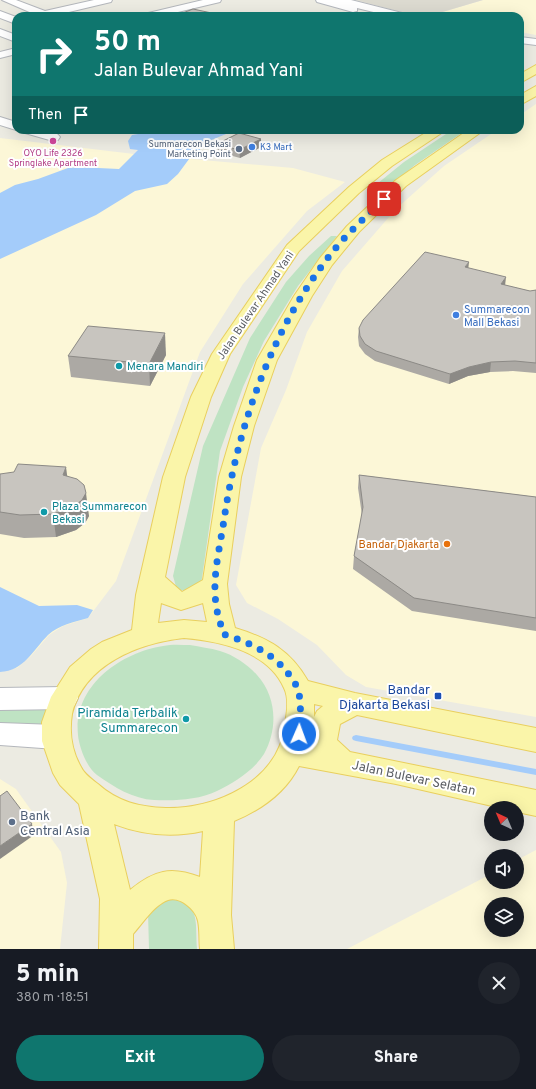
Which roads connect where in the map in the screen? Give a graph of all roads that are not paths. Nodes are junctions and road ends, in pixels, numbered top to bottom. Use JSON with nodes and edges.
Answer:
{"nodes":[{"id":1,"x":8,"y":0,"type":"edge"},
{"id":2,"x":107,"y":0,"type":"edge"},
{"id":3,"x":216,"y":0,"type":"edge"},
{"id":4,"x":321,"y":0,"type":"edge"},
{"id":5,"x":339,"y":0,"type":"edge"},
{"id":6,"x":39,"y":1,"type":"dead end"},
{"id":7,"x":168,"y":2,"type":"dead end"},
{"id":8,"x":21,"y":5,"type":"junction"},
{"id":9,"x":181,"y":7,"type":"junction"},
{"id":10,"x":35,"y":12,"type":"edge"},
{"id":11,"x":59,"y":12,"type":"edge"},
{"id":12,"x":163,"y":12,"type":"edge"},
{"id":13,"x":366,"y":12,"type":"edge"},
{"id":14,"x":386,"y":12,"type":"edge"},
{"id":15,"x":0,"y":14,"type":"edge"},
{"id":16,"x":12,"y":19,"type":"edge"},
{"id":17,"x":12,"y":22,"type":"edge"},
{"id":18,"x":0,"y":25,"type":"edge"},
{"id":19,"x":0,"y":32,"type":"edge"},
{"id":20,"x":524,"y":36,"type":"edge"},
{"id":21,"x":12,"y":37,"type":"edge"},
{"id":22,"x":536,"y":37,"type":"edge"},
{"id":23,"x":524,"y":40,"type":"edge"},
{"id":24,"x":536,"y":42,"type":"edge"},
{"id":25,"x":12,"y":52,"type":"edge"},
{"id":26,"x":0,"y":55,"type":"edge"},
{"id":27,"x":536,"y":69,"type":"edge"},
{"id":28,"x":524,"y":76,"type":"edge"},
{"id":29,"x":536,"y":90,"type":"edge"},
{"id":30,"x":524,"y":98,"type":"edge"},
{"id":31,"x":0,"y":121,"type":"edge"},
{"id":32,"x":12,"y":125,"type":"edge"},
{"id":33,"x":43,"y":134,"type":"edge"},
{"id":34,"x":433,"y":134,"type":"edge"},
{"id":35,"x":471,"y":134,"type":"edge"},
{"id":36,"x":53,"y":137,"type":"dead end"},
{"id":37,"x":153,"y":578,"type":"junction"},
{"id":38,"x":215,"y":584,"type":"junction"},
{"id":39,"x":223,"y":634,"type":"junction"},
{"id":40,"x":144,"y":635,"type":"junction"},
{"id":41,"x":298,"y":689,"type":"junction"},
{"id":42,"x":64,"y":698,"type":"junction"},
{"id":43,"x":0,"y":699,"type":"edge"},
{"id":44,"x":355,"y":704,"type":"junction"},
{"id":45,"x":0,"y":734,"type":"edge"},
{"id":46,"x":56,"y":737,"type":"junction"},
{"id":47,"x":536,"y":740,"type":"edge"},
{"id":48,"x":293,"y":753,"type":"junction"},
{"id":49,"x":344,"y":763,"type":"junction"},
{"id":50,"x":93,"y":799,"type":"junction"},
{"id":51,"x":536,"y":803,"type":"edge"},
{"id":52,"x":219,"y":814,"type":"junction"},
{"id":53,"x":214,"y":915,"type":"junction"},
{"id":54,"x":116,"y":939,"type":"edge"},
{"id":55,"x":217,"y":949,"type":"edge"}],
"edges":[{"from":1,"to":8,"type":"street"},
{"from":2,"to":11,"type":"street"},
{"from":3,"to":9,"type":"street"},
{"from":4,"to":13,"type":"street"},
{"from":5,"to":14,"type":"street"},
{"from":6,"to":8,"type":"street"},
{"from":7,"to":9,"type":"street"},
{"from":8,"to":10,"type":"street"},
{"from":9,"to":12,"type":"street"},
{"from":15,"to":16,"type":"street"},
{"from":17,"to":18,"type":"street"},
{"from":19,"to":21,"type":"street"},
{"from":20,"to":22,"type":"street"},
{"from":23,"to":24,"type":"street"},
{"from":25,"to":26,"type":"street"},
{"from":27,"to":28,"type":"main road"},
{"from":29,"to":30,"type":"main road"},
{"from":31,"to":32,"type":"street"},
{"from":33,"to":36,"type":"street"},
{"from":34,"to":37,"type":"main road","name":"Jalan Bulevar Ahmad Yani"},
{"from":35,"to":38,"type":"main road"},
{"from":37,"to":38,"type":"main road"},
{"from":37,"to":40,"type":"main road","name":"Jalan Bulevar Ahmad Yani"},
{"from":38,"to":39,"type":"main road"},
{"from":39,"to":40,"type":"main road"},
{"from":39,"to":41,"type":"main road"},
{"from":40,"to":42,"type":"main road"},
{"from":41,"to":44,"type":"main road"},
{"from":41,"to":48,"type":"main road"},
{"from":42,"to":43,"type":"street"},
{"from":42,"to":46,"type":"main road"},
{"from":44,"to":47,"type":"main road"},
{"from":44,"to":49,"type":"main road"},
{"from":45,"to":46,"type":"street"},
{"from":46,"to":50,"type":"main road"},
{"from":48,"to":49,"type":"main road","name":"Jalan Bulevar Selatan"},
{"from":48,"to":52,"type":"main road"},
{"from":49,"to":51,"type":"main road","name":"Jalan Bulevar Selatan"},
{"from":50,"to":52,"type":"main road"},
{"from":50,"to":54,"type":"main road"},
{"from":52,"to":53,"type":"main road"},
{"from":53,"to":54,"type":"main road"},
{"from":53,"to":55,"type":"main road"}]}
